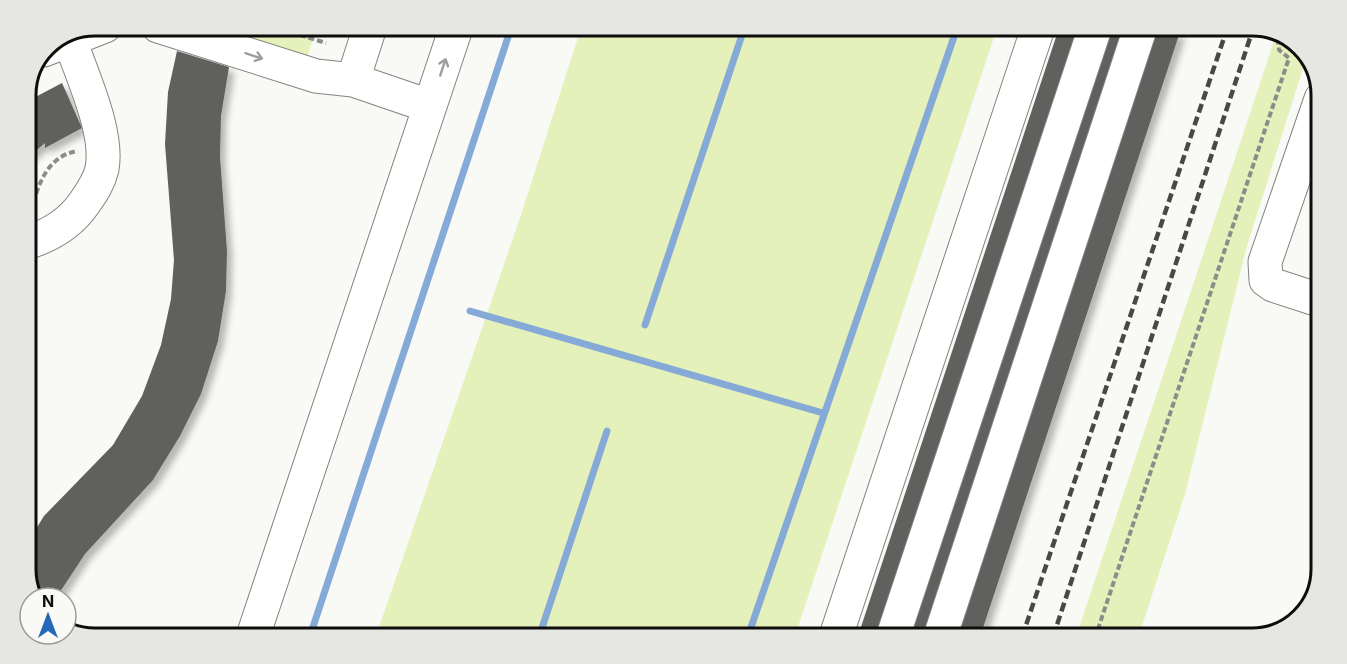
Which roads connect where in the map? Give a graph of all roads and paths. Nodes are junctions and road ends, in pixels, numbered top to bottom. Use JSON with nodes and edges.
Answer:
{"nodes":[{"id":1,"x":190,"y":36,"type":"edge"},
{"id":2,"x":303,"y":36,"type":"edge"},
{"id":3,"x":367,"y":36,"type":"edge"},
{"id":4,"x":453,"y":36,"type":"edge"},
{"id":5,"x":1035,"y":36,"type":"edge"},
{"id":6,"x":1092,"y":36,"type":"edge"},
{"id":7,"x":1138,"y":36,"type":"edge"},
{"id":8,"x":1278,"y":42,"type":"edge"},
{"id":9,"x":326,"y":43,"type":"dead end"},
{"id":10,"x":59,"y":49,"type":"edge"},
{"id":11,"x":353,"y":80,"type":"junction"},
{"id":12,"x":429,"y":106,"type":"junction"},
{"id":13,"x":1311,"y":128,"type":"edge"},
{"id":14,"x":103,"y":151,"type":"junction"},
{"id":15,"x":36,"y":193,"type":"edge"},
{"id":16,"x":36,"y":230,"type":"edge"},
{"id":17,"x":1311,"y":298,"type":"edge"},
{"id":18,"x":256,"y":628,"type":"edge"},
{"id":19,"x":839,"y":628,"type":"edge"},
{"id":20,"x":896,"y":628,"type":"edge"},
{"id":21,"x":943,"y":628,"type":"edge"},
{"id":22,"x":1098,"y":628,"type":"edge"}],
"edges":[{"from":1,"to":11,"type":"street","one_way":true},
{"from":2,"to":9,"type":"path"},
{"from":3,"to":11,"type":"street"},
{"from":12,"to":4,"type":"street","one_way":true},
{"from":5,"to":19,"type":"street"},
{"from":6,"to":20,"type":"street"},
{"from":7,"to":21,"type":"street"},
{"from":8,"to":22,"type":"path"},
{"from":10,"to":14,"type":"street"},
{"from":11,"to":12,"type":"street"},
{"from":12,"to":18,"type":"street"},
{"from":13,"to":17,"type":"street"},
{"from":14,"to":15,"type":"path"},
{"from":14,"to":16,"type":"street"}]}
